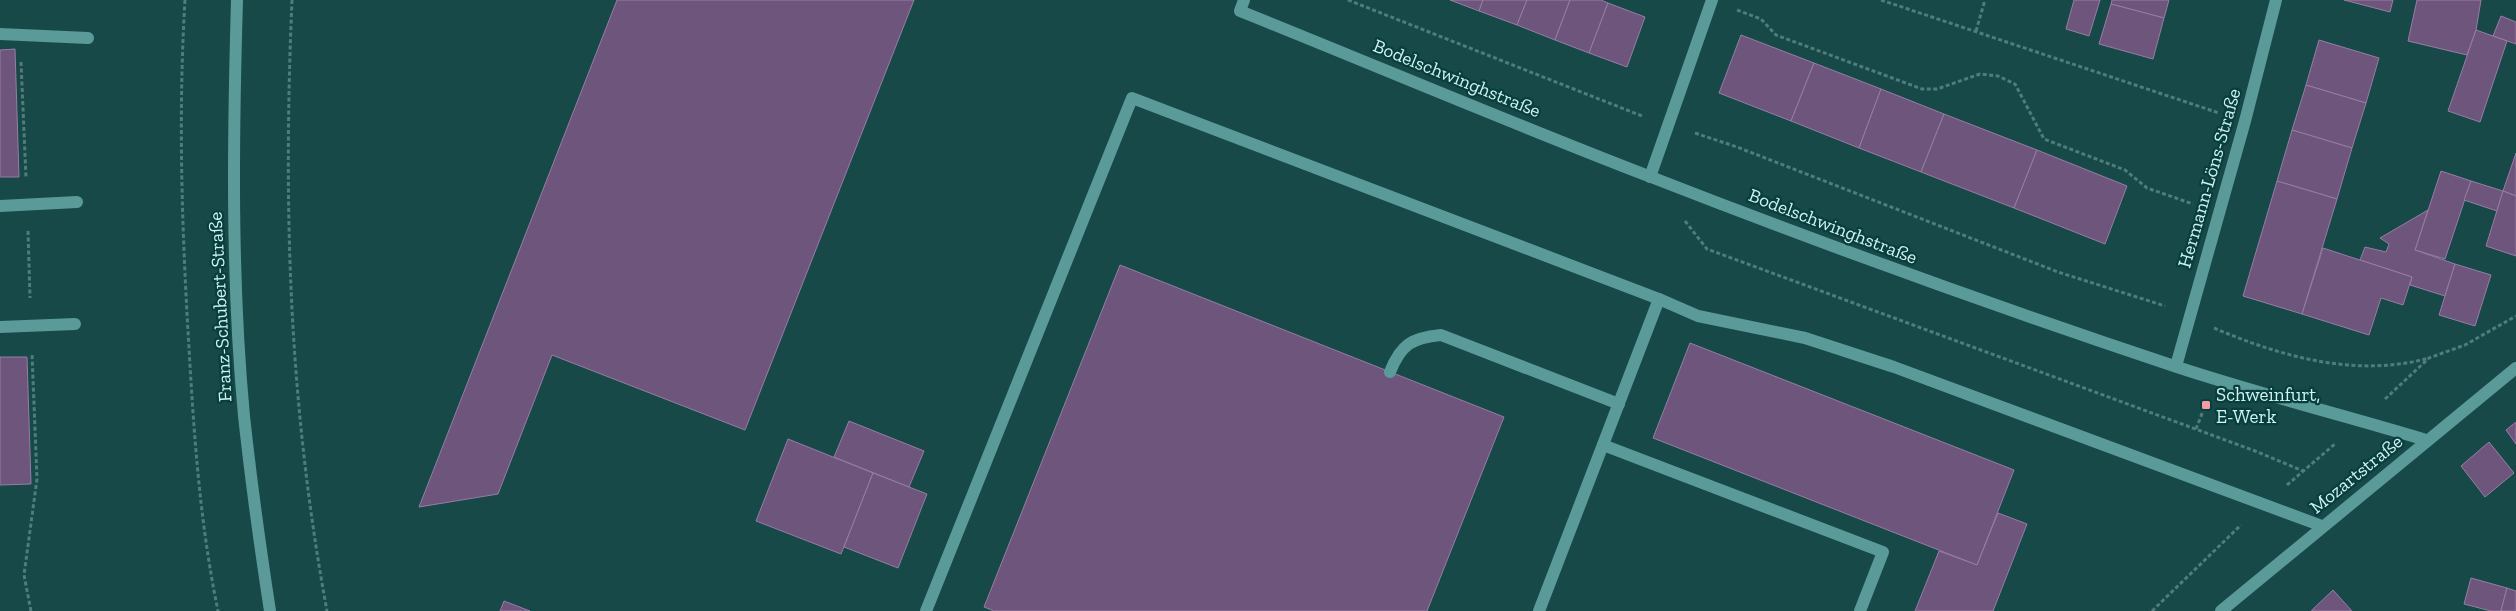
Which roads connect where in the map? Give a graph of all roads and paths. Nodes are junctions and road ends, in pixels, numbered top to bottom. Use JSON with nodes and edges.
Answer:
{"nodes":[{"id":1,"x":185,"y":0,"type":"edge"},
{"id":2,"x":237,"y":0,"type":"edge"},
{"id":3,"x":292,"y":0,"type":"edge"},
{"id":4,"x":1348,"y":0,"type":"edge"},
{"id":5,"x":1712,"y":0,"type":"edge"},
{"id":6,"x":1881,"y":0,"type":"edge"},
{"id":7,"x":1985,"y":0,"type":"edge"},
{"id":8,"x":2276,"y":0,"type":"edge"},
{"id":9,"x":1242,"y":5,"type":"edge"},
{"id":10,"x":1729,"y":6,"type":"dead end"},
{"id":11,"x":1976,"y":31,"type":"junction"},
{"id":12,"x":0,"y":34,"type":"edge"},
{"id":13,"x":88,"y":38,"type":"dead end"},
{"id":14,"x":2246,"y":121,"type":"junction"},
{"id":15,"x":1669,"y":125,"type":"junction"},
{"id":16,"x":1650,"y":177,"type":"junction"},
{"id":17,"x":77,"y":202,"type":"dead end"},
{"id":18,"x":0,"y":206,"type":"edge"},
{"id":19,"x":1679,"y":213,"type":"dead end"},
{"id":20,"x":2219,"y":214,"type":"junction"},
{"id":21,"x":1659,"y":299,"type":"junction"},
{"id":22,"x":2516,"y":316,"type":"edge"},
{"id":23,"x":2189,"y":318,"type":"junction"},
{"id":24,"x":75,"y":324,"type":"dead end"},
{"id":25,"x":0,"y":327,"type":"edge"},
{"id":26,"x":2429,"y":358,"type":"junction"},
{"id":27,"x":2176,"y":366,"type":"junction"},
{"id":28,"x":2516,"y":368,"type":"edge"},
{"id":29,"x":1390,"y":372,"type":"dead end"},
{"id":30,"x":1619,"y":404,"type":"junction"},
{"id":31,"x":2206,"y":405,"type":"dead end"},
{"id":32,"x":2362,"y":421,"type":"junction"},
{"id":33,"x":2196,"y":429,"type":"junction"},
{"id":34,"x":2426,"y":440,"type":"junction"},
{"id":35,"x":1603,"y":445,"type":"junction"},
{"id":36,"x":2303,"y":471,"type":"junction"},
{"id":37,"x":2264,"y":504,"type":"junction"},
{"id":38,"x":2322,"y":526,"type":"junction"},
{"id":39,"x":218,"y":611,"type":"edge"},
{"id":40,"x":270,"y":611,"type":"edge"},
{"id":41,"x":327,"y":611,"type":"edge"},
{"id":42,"x":926,"y":611,"type":"edge"},
{"id":43,"x":1539,"y":611,"type":"edge"},
{"id":44,"x":1860,"y":611,"type":"edge"},
{"id":45,"x":2152,"y":611,"type":"edge"},
{"id":46,"x":2221,"y":611,"type":"edge"}],
"edges":[{"from":1,"to":39,"type":"path"},
{"from":2,"to":40,"type":"street","name":"Franz-Schubert-Straße"},
{"from":3,"to":41,"type":"path"},
{"from":4,"to":15,"type":"path"},
{"from":5,"to":15,"type":"street"},
{"from":6,"to":11,"type":"path"},
{"from":7,"to":11,"type":"path"},
{"from":8,"to":14,"type":"street","name":"Hermann-Löns-Straße"},
{"from":9,"to":16,"type":"street","name":"Bodelschwinghstraße"},
{"from":10,"to":20,"type":"path"},
{"from":11,"to":14,"type":"path"},
{"from":12,"to":13,"type":"street"},
{"from":14,"to":20,"type":"street","name":"Hermann-Löns-Straße"},
{"from":15,"to":16,"type":"street"},
{"from":15,"to":23,"type":"path"},
{"from":16,"to":27,"type":"street","name":"Bodelschwinghstraße"},
{"from":17,"to":18,"type":"street"},
{"from":19,"to":33,"type":"path"},
{"from":20,"to":23,"type":"street","name":"Hermann-Löns-Straße"},
{"from":21,"to":30,"type":"street"},
{"from":21,"to":37,"type":"street"},
{"from":21,"to":42,"type":"street"},
{"from":22,"to":26,"type":"path"},
{"from":23,"to":26,"type":"path"},
{"from":23,"to":27,"type":"street","name":"Hermann-Löns-Straße"},
{"from":24,"to":25,"type":"street"},
{"from":26,"to":32,"type":"path"},
{"from":27,"to":32,"type":"street","name":"Bodelschwinghstraße"},
{"from":28,"to":34,"type":"street","name":"Mozartstraße"},
{"from":29,"to":30,"type":"street"},
{"from":30,"to":35,"type":"street"},
{"from":31,"to":33,"type":"path"},
{"from":32,"to":34,"type":"street","name":"Bodelschwinghstraße"},
{"from":32,"to":36,"type":"path"},
{"from":33,"to":36,"type":"path"},
{"from":34,"to":38,"type":"street","name":"Mozartstraße"},
{"from":35,"to":43,"type":"street"},
{"from":35,"to":44,"type":"street"},
{"from":36,"to":37,"type":"path"},
{"from":37,"to":38,"type":"street"},
{"from":37,"to":45,"type":"path"},
{"from":38,"to":46,"type":"street","name":"Mozartstraße"}]}
